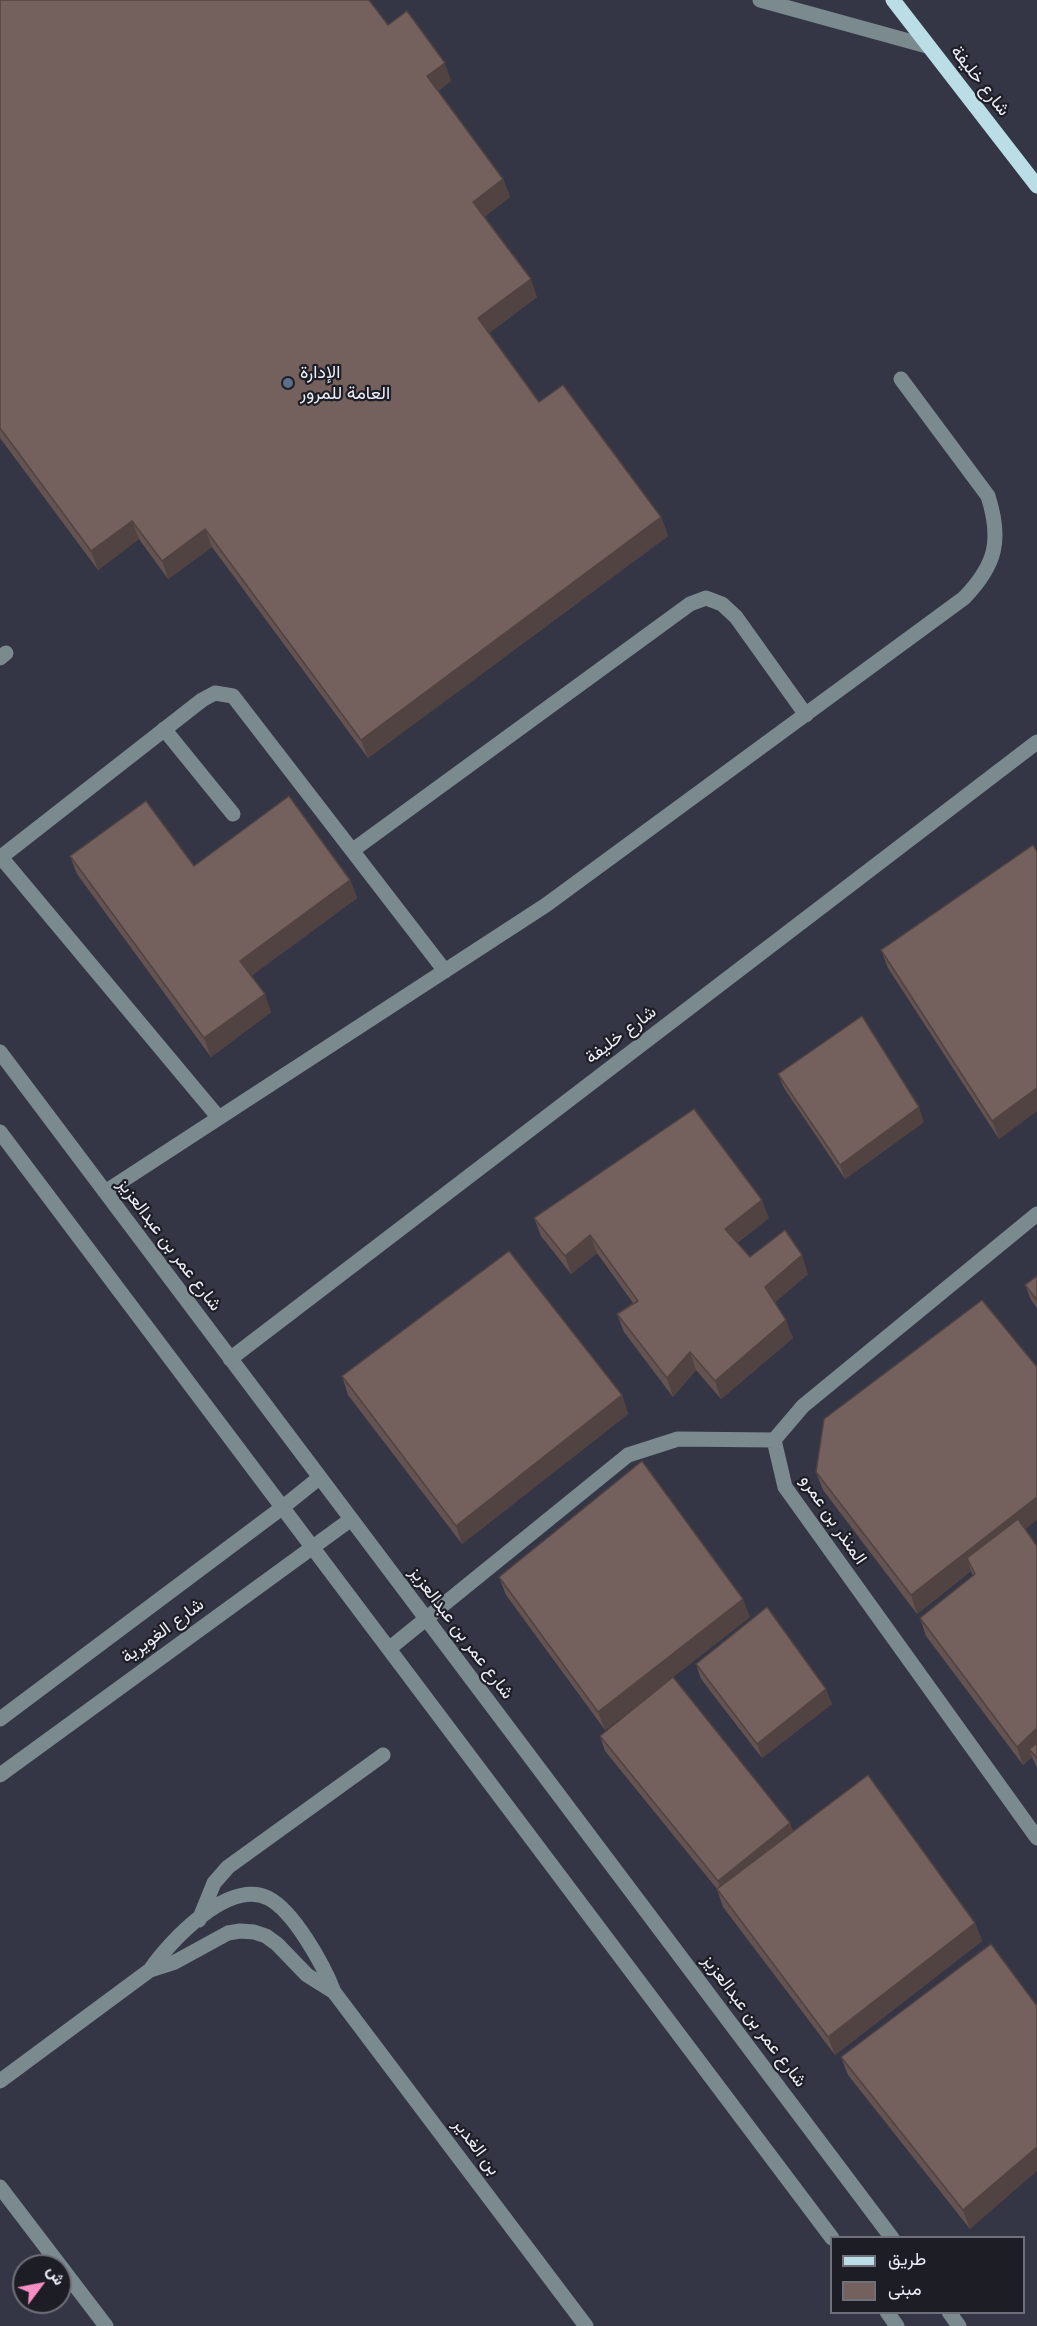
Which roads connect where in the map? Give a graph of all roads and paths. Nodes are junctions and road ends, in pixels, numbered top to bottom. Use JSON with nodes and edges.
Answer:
{"nodes":[{"id":1,"x":760,"y":0,"type":"edge"},
{"id":2,"x":893,"y":0,"type":"edge"},
{"id":3,"x":927,"y":46,"type":"junction"},
{"id":4,"x":1037,"y":186,"type":"edge"},
{"id":5,"x":901,"y":379,"type":"dead end"},
{"id":6,"x":806,"y":715,"type":"junction"},
{"id":7,"x":164,"y":729,"type":"junction"},
{"id":8,"x":1037,"y":742,"type":"edge"},
{"id":9,"x":233,"y":814,"type":"dead end"},
{"id":10,"x":353,"y":850,"type":"junction"},
{"id":11,"x":0,"y":856,"type":"edge"},
{"id":12,"x":445,"y":971,"type":"junction"},
{"id":13,"x":0,"y":1052,"type":"edge"},
{"id":14,"x":219,"y":1118,"type":"junction"},
{"id":15,"x":0,"y":1132,"type":"edge"},
{"id":16,"x":105,"y":1192,"type":"junction"},
{"id":17,"x":1037,"y":1214,"type":"edge"},
{"id":18,"x":230,"y":1359,"type":"junction"},
{"id":19,"x":774,"y":1440,"type":"junction"},
{"id":20,"x":319,"y":1478,"type":"junction"},
{"id":21,"x":283,"y":1507,"type":"junction"},
{"id":22,"x":350,"y":1520,"type":"junction"},
{"id":23,"x":312,"y":1546,"type":"junction"},
{"id":24,"x":425,"y":1617,"type":"junction"},
{"id":25,"x":390,"y":1648,"type":"junction"},
{"id":26,"x":0,"y":1719,"type":"edge"},
{"id":27,"x":382,"y":1755,"type":"dead end"},
{"id":28,"x":0,"y":1775,"type":"edge"},
{"id":29,"x":1037,"y":1838,"type":"edge"},
{"id":30,"x":199,"y":1920,"type":"junction"},
{"id":31,"x":150,"y":1970,"type":"junction"},
{"id":32,"x":334,"y":1992,"type":"junction"},
{"id":33,"x":0,"y":2081,"type":"edge"},
{"id":34,"x":0,"y":2187,"type":"edge"},
{"id":35,"x":890,"y":2236,"type":"edge"},
{"id":36,"x":830,"y":2237,"type":"edge"},
{"id":37,"x":888,"y":2314,"type":"edge"},
{"id":38,"x":950,"y":2314,"type":"edge"},
{"id":39,"x":106,"y":2326,"type":"edge"},
{"id":40,"x":586,"y":2326,"type":"edge"},
{"id":41,"x":897,"y":2326,"type":"edge"},
{"id":42,"x":959,"y":2326,"type":"edge"}],
"edges":[{"from":1,"to":3,"type":"street"},
{"from":2,"to":3,"type":"main road","name":"شارع خليفة"},
{"from":3,"to":4,"type":"main road","name":"شارع خليفة"},
{"from":5,"to":6,"type":"street"},
{"from":6,"to":10,"type":"street"},
{"from":6,"to":12,"type":"street"},
{"from":7,"to":9,"type":"street"},
{"from":7,"to":10,"type":"street"},
{"from":7,"to":11,"type":"street"},
{"from":8,"to":18,"type":"street","name":"شارع خليفة"},
{"from":10,"to":12,"type":"street"},
{"from":11,"to":14,"type":"street"},
{"from":12,"to":14,"type":"street"},
{"from":13,"to":16,"type":"street","name":"شارع عمر بن عبدالعزيز"},
{"from":14,"to":16,"type":"street"},
{"from":15,"to":21,"type":"street"},
{"from":16,"to":18,"type":"street","name":"شارع عمر بن عبدالعزيز"},
{"from":17,"to":19,"type":"street"},
{"from":18,"to":20,"type":"street","name":"شارع عمر بن عبدالعزيز"},
{"from":19,"to":24,"type":"street"},
{"from":19,"to":29,"type":"street","name":"المنذر بن عمرو"},
{"from":20,"to":21,"type":"street","name":"شارع الغويرية"},
{"from":20,"to":22,"type":"street","name":"شارع عمر بن عبدالعزيز"},
{"from":21,"to":23,"type":"street"},
{"from":21,"to":26,"type":"street","name":"شارع الغويرية"},
{"from":22,"to":23,"type":"street","name":"شارع الغويرية"},
{"from":22,"to":24,"type":"street","name":"شارع عمر بن عبدالعزيز"},
{"from":23,"to":25,"type":"street"},
{"from":23,"to":28,"type":"street","name":"شارع الغويرية"},
{"from":24,"to":25,"type":"street"},
{"from":24,"to":35,"type":"street","name":"شارع عمر بن عبدالعزيز"},
{"from":25,"to":36,"type":"street"},
{"from":27,"to":30,"type":"street"},
{"from":30,"to":31,"type":"street","name":"بن الغدير"},
{"from":30,"to":32,"type":"street","name":"بن الغدير"},
{"from":31,"to":32,"type":"street","name":"بن الغدير"},
{"from":31,"to":33,"type":"street","name":"بن الغدير"},
{"from":32,"to":40,"type":"street","name":"بن الغدير"},
{"from":34,"to":39,"type":"street"},
{"from":37,"to":41,"type":"street"},
{"from":38,"to":42,"type":"street"}]}
